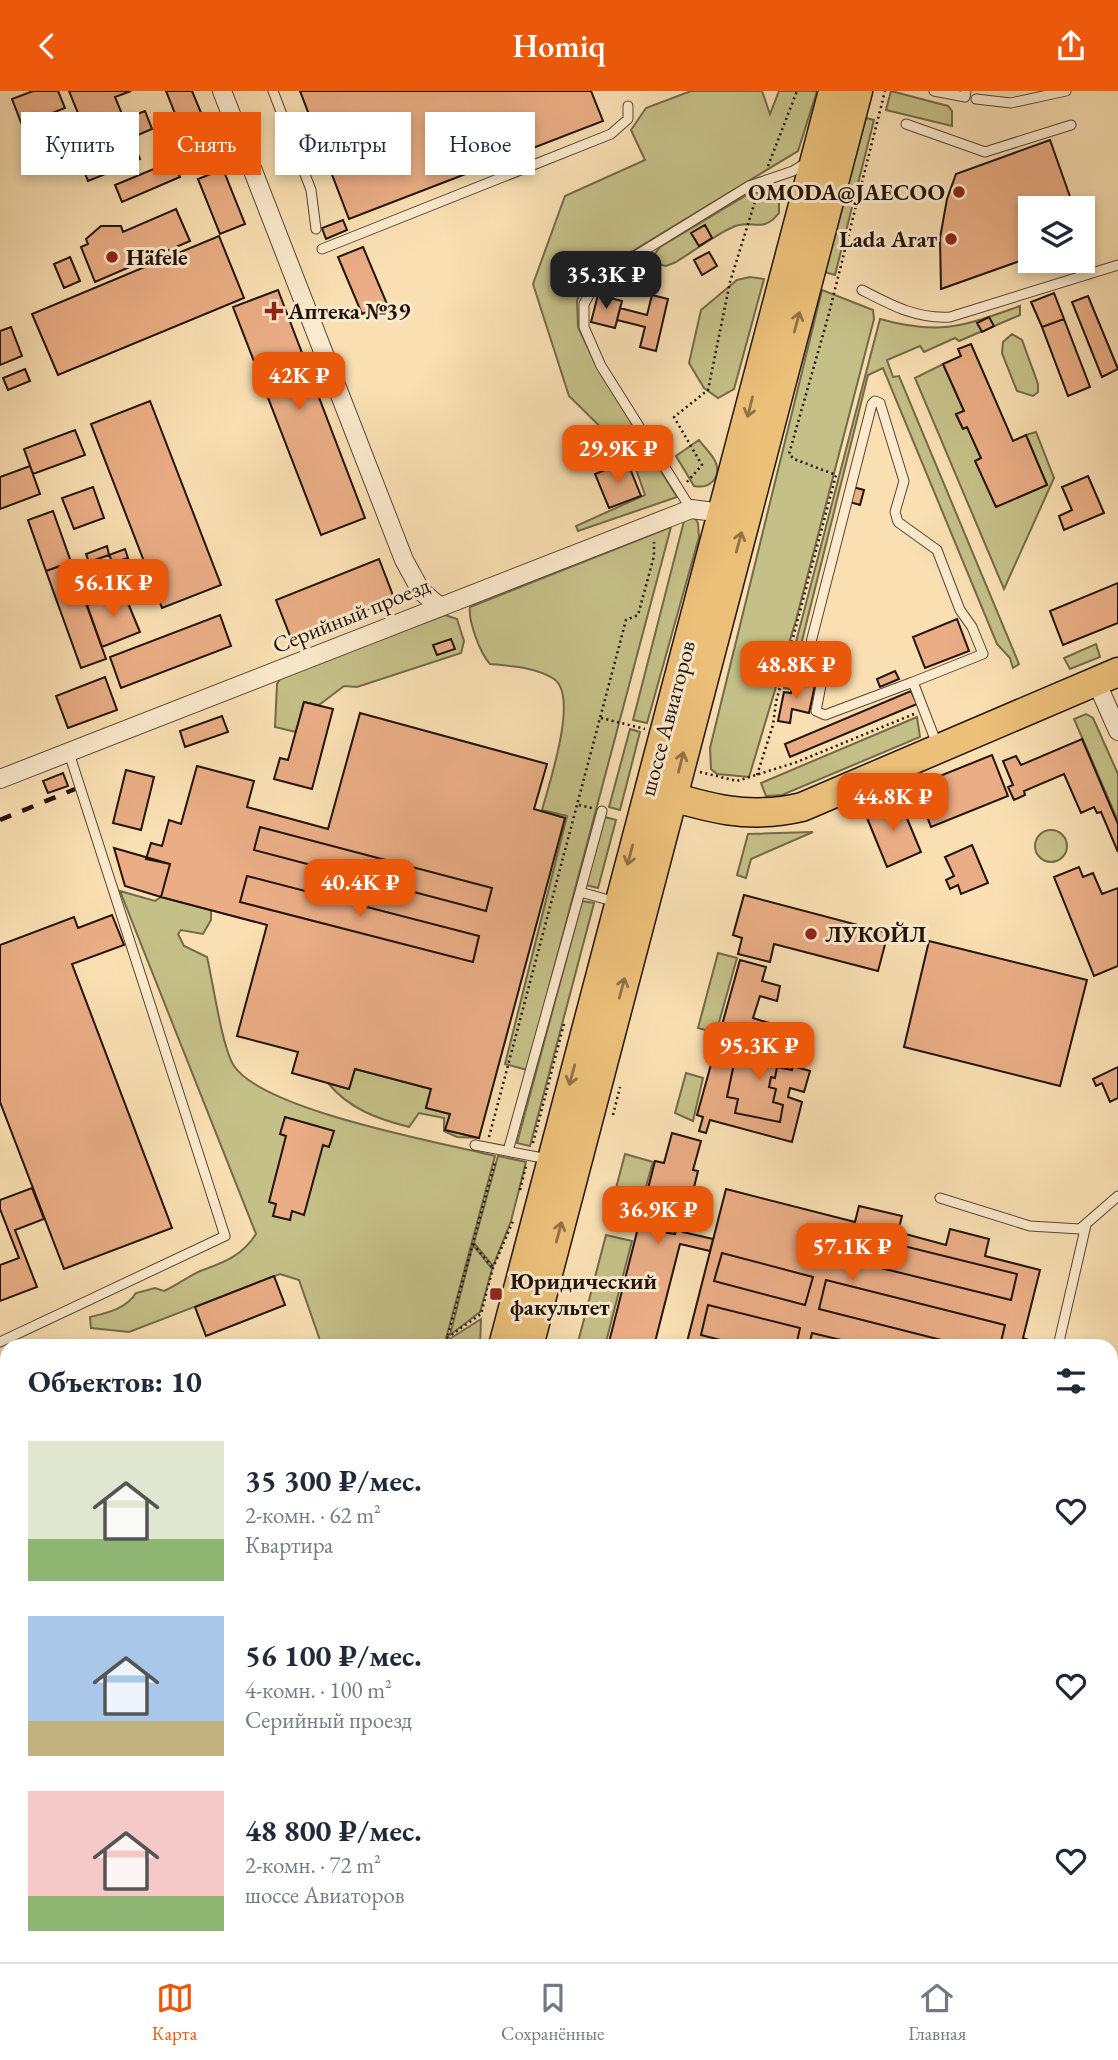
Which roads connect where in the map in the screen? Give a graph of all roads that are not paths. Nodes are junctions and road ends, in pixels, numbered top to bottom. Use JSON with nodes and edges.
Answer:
{"nodes":[{"id":1,"x":222,"y":91,"type":"edge"},
{"id":2,"x":273,"y":91,"type":"edge"},
{"id":3,"x":934,"y":91,"type":"edge"},
{"id":4,"x":966,"y":91,"type":"edge"},
{"id":5,"x":1066,"y":91,"type":"edge"},
{"id":6,"x":843,"y":99,"type":"edge"},
{"id":7,"x":976,"y":99,"type":"dead end"},
{"id":8,"x":628,"y":106,"type":"dead end"},
{"id":9,"x":906,"y":124,"type":"dead end"},
{"id":10,"x":1071,"y":125,"type":"dead end"},
{"id":11,"x":816,"y":156,"type":"junction"},
{"id":12,"x":316,"y":229,"type":"dead end"},
{"id":13,"x":322,"y":249,"type":"dead end"},
{"id":14,"x":1118,"y":265,"type":"edge"},
{"id":15,"x":862,"y":290,"type":"dead end"},
{"id":16,"x":691,"y":509,"type":"junction"},
{"id":17,"x":723,"y":513,"type":"junction"},
{"id":18,"x":440,"y":607,"type":"junction"},
{"id":19,"x":1107,"y":676,"type":"edge"},
{"id":20,"x":913,"y":682,"type":"junction"},
{"id":21,"x":1118,"y":731,"type":"edge"},
{"id":22,"x":939,"y":748,"type":"junction"},
{"id":23,"x":69,"y":753,"type":"junction"},
{"id":24,"x":0,"y":779,"type":"edge"},
{"id":25,"x":660,"y":793,"type":"junction"},
{"id":26,"x":602,"y":811,"type":"dead end"},
{"id":27,"x":580,"y":892,"type":"junction"},
{"id":28,"x":618,"y":902,"type":"junction"},
{"id":29,"x":475,"y":1145,"type":"dead end"},
{"id":30,"x":505,"y":1148,"type":"junction"},
{"id":31,"x":540,"y":1157,"type":"junction"},
{"id":32,"x":1118,"y":1196,"type":"edge"},
{"id":33,"x":940,"y":1198,"type":"dead end"},
{"id":34,"x":1086,"y":1224,"type":"junction"},
{"id":35,"x":6,"y":1339,"type":"edge"},
{"id":36,"x":504,"y":1339,"type":"edge"},
{"id":37,"x":531,"y":1339,"type":"edge"},
{"id":38,"x":1060,"y":1339,"type":"edge"}],
"edges":[{"from":1,"to":18,"type":"street"},
{"from":2,"to":12,"type":"lane"},
{"from":3,"to":4,"type":"lane"},
{"from":5,"to":7,"type":"lane"},
{"from":6,"to":11,"type":"main road","name":"шоссе Авиаторов"},
{"from":25,"to":6,"type":"main road","name":"шоссе Авиаторов","one_way":true},
{"from":8,"to":13,"type":"lane"},
{"from":9,"to":10,"type":"lane"},
{"from":11,"to":16,"type":"lane"},
{"from":11,"to":17,"type":"main road","name":"шоссе Авиаторов","one_way":true},
{"from":14,"to":15,"type":"lane"},
{"from":16,"to":17,"type":"street","name":"Серийный проезд"},
{"from":16,"to":18,"type":"street","name":"Серийный проезд"},
{"from":17,"to":25,"type":"main road","name":"шоссе Авиаторов"},
{"from":18,"to":23,"type":"street","name":"Серийный проезд"},
{"from":19,"to":21,"type":"street"},
{"from":19,"to":22,"type":"main road"},
{"from":20,"to":20,"type":"lane"},
{"from":20,"to":22,"type":"lane"},
{"from":22,"to":25,"type":"main road"},
{"from":23,"to":24,"type":"street","name":"Серийный проезд"},
{"from":23,"to":35,"type":"lane"},
{"from":25,"to":28,"type":"main road","name":"шоссе Авиаторов","one_way":true},
{"from":37,"to":25,"type":"main road","name":"шоссе Авиаторов","one_way":true},
{"from":26,"to":27,"type":"lane"},
{"from":27,"to":28,"type":"lane"},
{"from":27,"to":30,"type":"lane"},
{"from":28,"to":31,"type":"main road","name":"шоссе Авиаторов","one_way":true},
{"from":29,"to":30,"type":"lane"},
{"from":30,"to":31,"type":"lane"},
{"from":31,"to":36,"type":"main road","name":"шоссе Авиаторов"},
{"from":32,"to":34,"type":"lane"},
{"from":33,"to":34,"type":"lane"},
{"from":34,"to":38,"type":"lane"}]}
